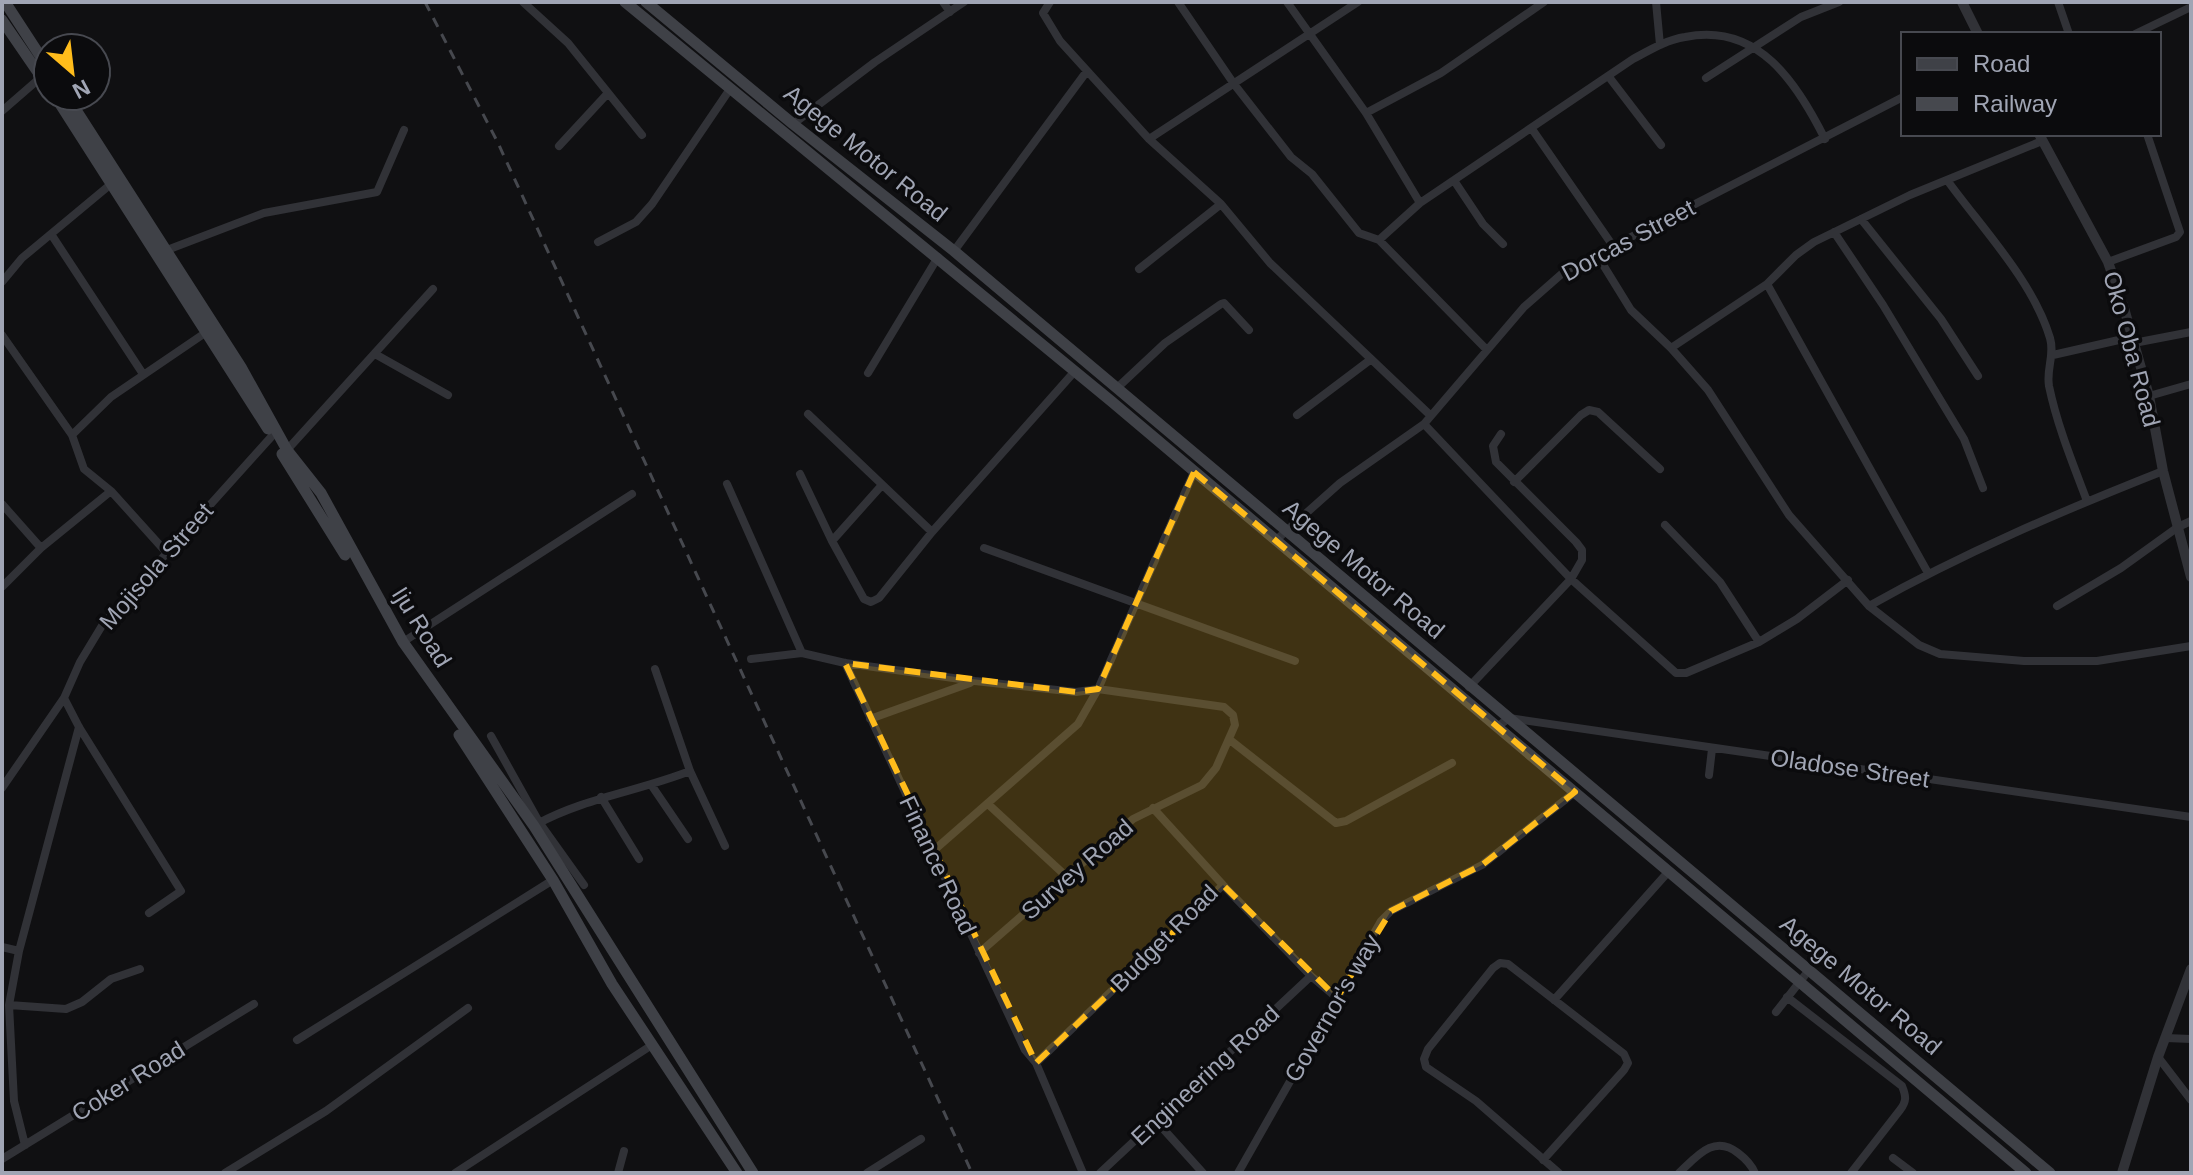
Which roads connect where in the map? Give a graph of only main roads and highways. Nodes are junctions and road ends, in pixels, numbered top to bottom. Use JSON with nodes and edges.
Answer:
{"nodes":[{"id":1,"x":5,"y":2,"type":"edge"},
{"id":2,"x":625,"y":2,"type":"edge"},
{"id":3,"x":646,"y":2,"type":"edge"},
{"id":4,"x":2,"y":20,"type":"edge"},
{"id":5,"x":32,"y":43,"type":"edge"},
{"id":6,"x":32,"y":64,"type":"edge"},
{"id":7,"x":65,"y":112,"type":"edge"},
{"id":8,"x":77,"y":112,"type":"edge"},
{"id":9,"x":976,"y":271,"type":"junction"},
{"id":10,"x":967,"y":282,"type":"junction"},
{"id":11,"x":1043,"y":327,"type":"junction"},
{"id":12,"x":211,"y":329,"type":"junction"},
{"id":13,"x":1033,"y":337,"type":"junction"},
{"id":14,"x":737,"y":1173,"type":"edge"},
{"id":15,"x":753,"y":1173,"type":"edge"},
{"id":16,"x":2026,"y":1173,"type":"edge"},
{"id":17,"x":2050,"y":1173,"type":"edge"}],
"edges":[{"from":1,"to":5,"type":"main road"},
{"from":2,"to":10,"type":"main road","name":"Agege Motor Road"},
{"from":3,"to":9,"type":"main road","name":"Agege Motor Road"},
{"from":4,"to":6,"type":"main road"},
{"from":7,"to":12,"type":"main road","name":"Iju Road"},
{"from":8,"to":12,"type":"main road","name":"Iju Road"},
{"from":9,"to":10,"type":"main road"},
{"from":9,"to":11,"type":"main road","name":"Agege Motor Road"},
{"from":10,"to":13,"type":"main road","name":"Agege Motor Road"},
{"from":11,"to":13,"type":"main road"},
{"from":11,"to":17,"type":"main road","name":"Agege Motor Road"},
{"from":12,"to":14,"type":"main road","name":"Iju Road"},
{"from":12,"to":15,"type":"main road","name":"Iju Road"},
{"from":13,"to":16,"type":"main road","name":"Agege Motor Road"}]}
